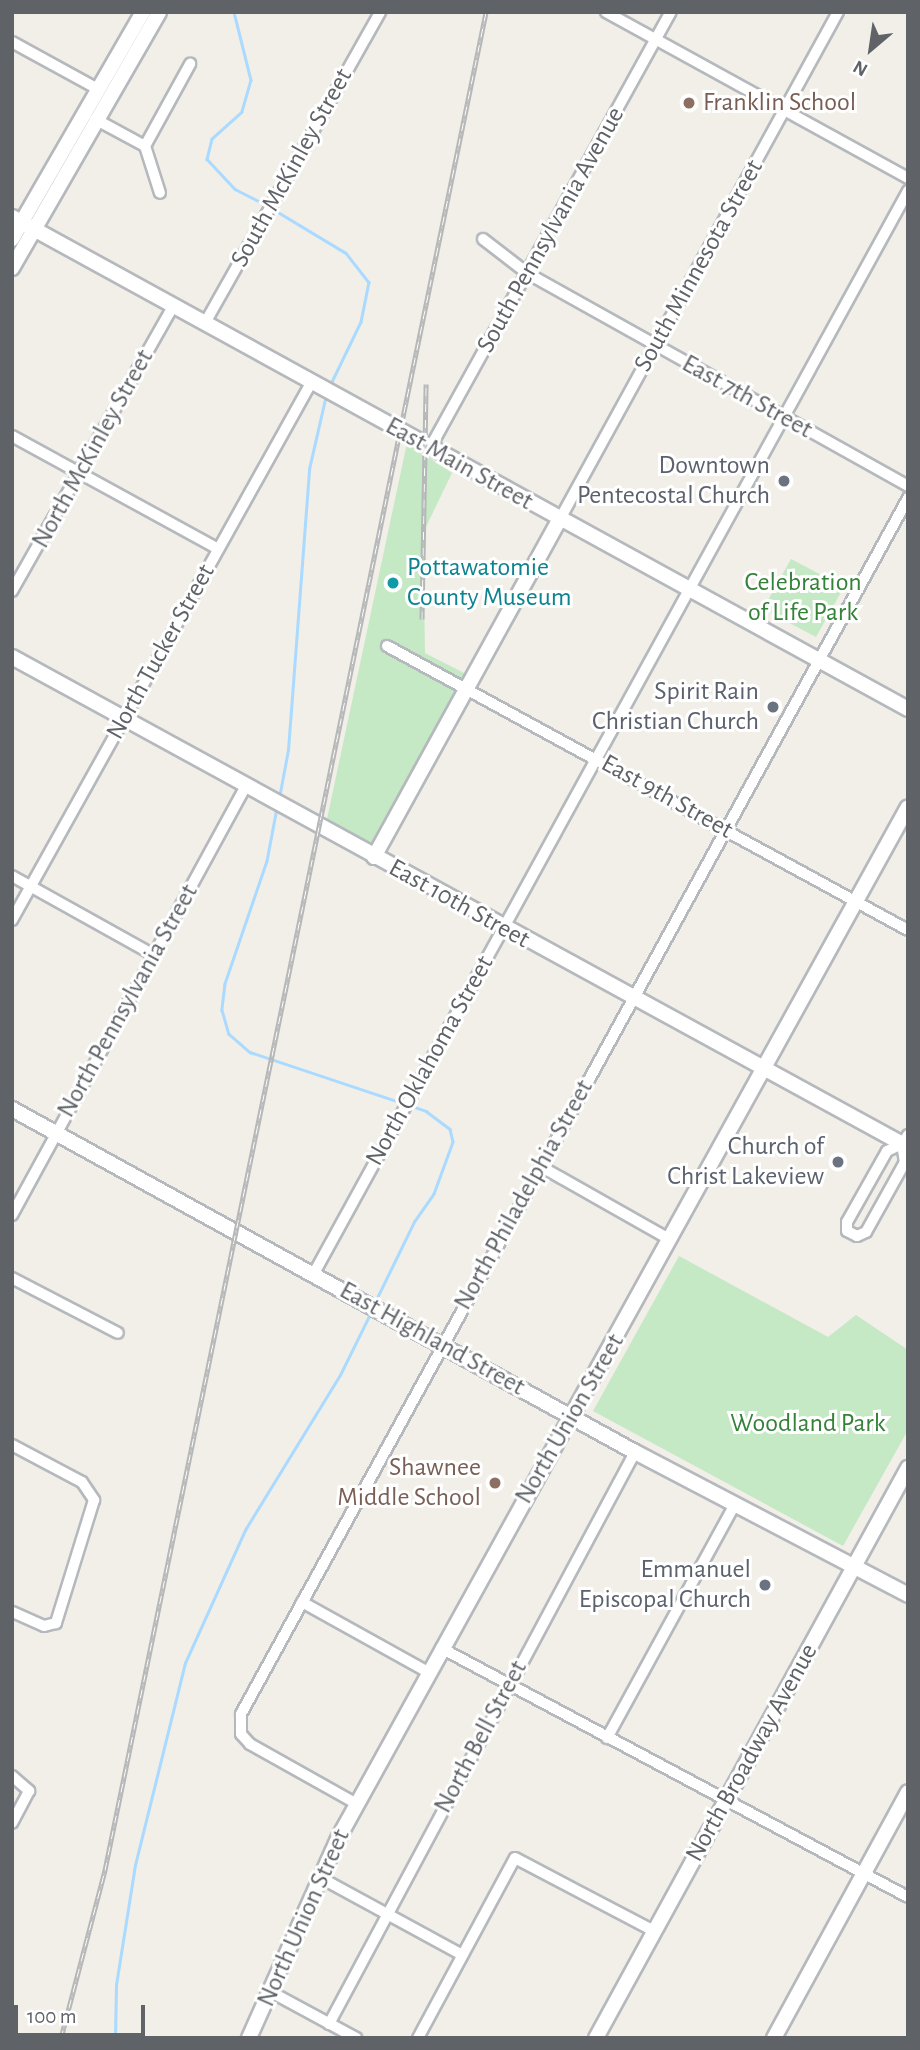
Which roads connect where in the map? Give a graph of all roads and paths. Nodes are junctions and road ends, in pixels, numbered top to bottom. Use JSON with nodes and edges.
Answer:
{"nodes":[{"id":1,"x":143,"y":12,"type":"edge"},
{"id":2,"x":159,"y":12,"type":"edge"},
{"id":3,"x":380,"y":12,"type":"edge"},
{"id":4,"x":606,"y":12,"type":"edge"},
{"id":5,"x":671,"y":12,"type":"edge"},
{"id":6,"x":838,"y":12,"type":"edge"},
{"id":7,"x":656,"y":40,"type":"junction"},
{"id":8,"x":12,"y":42,"type":"edge"},
{"id":9,"x":190,"y":64,"type":"dead end"},
{"id":10,"x":96,"y":88,"type":"junction"},
{"id":11,"x":785,"y":110,"type":"junction"},
{"id":12,"x":95,"y":121,"type":"junction"},
{"id":13,"x":145,"y":146,"type":"junction"},
{"id":14,"x":908,"y":178,"type":"edge"},
{"id":15,"x":908,"y":191,"type":"edge"},
{"id":16,"x":160,"y":193,"type":"dead end"},
{"id":17,"x":23,"y":222,"type":"edge"},
{"id":18,"x":12,"y":239,"type":"edge"},
{"id":19,"x":482,"y":239,"type":"dead end"},
{"id":20,"x":12,"y":268,"type":"edge"},
{"id":21,"x":527,"y":274,"type":"junction"},
{"id":22,"x":173,"y":306,"type":"junction"},
{"id":23,"x":205,"y":323,"type":"junction"},
{"id":24,"x":654,"y":346,"type":"junction"},
{"id":25,"x":313,"y":384,"type":"junction"},
{"id":26,"x":784,"y":418,"type":"junction"},
{"id":27,"x":12,"y":436,"type":"edge"},
{"id":28,"x":430,"y":448,"type":"junction"},
{"id":29,"x":79,"y":473,"type":"junction"},
{"id":30,"x":908,"y":486,"type":"edge"},
{"id":31,"x":908,"y":498,"type":"edge"},
{"id":32,"x":561,"y":519,"type":"junction"},
{"id":33,"x":218,"y":549,"type":"junction"},
{"id":34,"x":689,"y":590,"type":"junction"},
{"id":35,"x":12,"y":591,"type":"edge"},
{"id":36,"x":387,"y":646,"type":"dead end"},
{"id":37,"x":12,"y":657,"type":"edge"},
{"id":38,"x":818,"y":660,"type":"junction"},
{"id":39,"x":467,"y":688,"type":"junction"},
{"id":40,"x":908,"y":709,"type":"edge"},
{"id":41,"x":124,"y":718,"type":"junction"},
{"id":42,"x":597,"y":759,"type":"junction"},
{"id":43,"x":246,"y":787,"type":"junction"},
{"id":44,"x":908,"y":807,"type":"edge"},
{"id":45,"x":726,"y":829,"type":"junction"},
{"id":46,"x":374,"y":856,"type":"junction"},
{"id":47,"x":12,"y":876,"type":"edge"},
{"id":48,"x":31,"y":887,"type":"junction"},
{"id":49,"x":855,"y":902,"type":"junction"},
{"id":50,"x":12,"y":920,"type":"edge"},
{"id":51,"x":503,"y":928,"type":"junction"},
{"id":52,"x":908,"y":930,"type":"edge"},
{"id":53,"x":154,"y":955,"type":"junction"},
{"id":54,"x":632,"y":999,"type":"junction"},
{"id":55,"x":763,"y":1070,"type":"junction"},
{"id":56,"x":12,"y":1109,"type":"edge"},
{"id":57,"x":56,"y":1134,"type":"junction"},
{"id":58,"x":906,"y":1142,"type":"edge"},
{"id":59,"x":540,"y":1166,"type":"junction"},
{"id":60,"x":12,"y":1215,"type":"edge"},
{"id":61,"x":671,"y":1240,"type":"junction"},
{"id":62,"x":313,"y":1275,"type":"junction"},
{"id":63,"x":12,"y":1278,"type":"edge"},
{"id":64,"x":118,"y":1333,"type":"dead end"},
{"id":65,"x":442,"y":1344,"type":"junction"},
{"id":66,"x":571,"y":1415,"type":"junction"},
{"id":67,"x":12,"y":1444,"type":"edge"},
{"id":68,"x":635,"y":1451,"type":"junction"},
{"id":69,"x":908,"y":1468,"type":"edge"},
{"id":70,"x":735,"y":1504,"type":"junction"},
{"id":71,"x":854,"y":1566,"type":"junction"},
{"id":72,"x":908,"y":1595,"type":"edge"},
{"id":73,"x":302,"y":1602,"type":"junction"},
{"id":74,"x":12,"y":1612,"type":"edge"},
{"id":75,"x":441,"y":1648,"type":"junction"},
{"id":76,"x":428,"y":1672,"type":"junction"},
{"id":77,"x":508,"y":1686,"type":"junction"},
{"id":78,"x":607,"y":1738,"type":"junction"},
{"id":79,"x":12,"y":1776,"type":"edge"},
{"id":80,"x":908,"y":1792,"type":"edge"},
{"id":81,"x":725,"y":1801,"type":"junction"},
{"id":82,"x":357,"y":1804,"type":"junction"},
{"id":83,"x":12,"y":1823,"type":"edge"},
{"id":84,"x":863,"y":1874,"type":"junction"},
{"id":85,"x":321,"y":1878,"type":"junction"},
{"id":86,"x":908,"y":1897,"type":"edge"},
{"id":87,"x":387,"y":1914,"type":"junction"},
{"id":88,"x":654,"y":1931,"type":"junction"},
{"id":89,"x":462,"y":1955,"type":"junction"},
{"id":90,"x":271,"y":1992,"type":"junction"},
{"id":91,"x":328,"y":2024,"type":"junction"},
{"id":92,"x":249,"y":2038,"type":"edge"},
{"id":93,"x":356,"y":2038,"type":"edge"},
{"id":94,"x":418,"y":2038,"type":"edge"},
{"id":95,"x":596,"y":2038,"type":"edge"},
{"id":96,"x":774,"y":2038,"type":"edge"}],
"edges":[{"from":1,"to":10,"type":"street"},
{"from":2,"to":12,"type":"street"},
{"from":3,"to":23,"type":"street","name":"South McKinley Street"},
{"from":4,"to":7,"type":"street"},
{"from":5,"to":7,"type":"street","name":"South Pennsylvania Avenue"},
{"from":6,"to":11,"type":"street","name":"South Minnesota Street"},
{"from":7,"to":11,"type":"street"},
{"from":7,"to":21,"type":"street","name":"South Pennsylvania Avenue"},
{"from":8,"to":10,"type":"street"},
{"from":9,"to":13,"type":"street"},
{"from":10,"to":12,"type":"street"},
{"from":10,"to":17,"type":"street"},
{"from":11,"to":14,"type":"street"},
{"from":11,"to":24,"type":"street","name":"South Minnesota Street"},
{"from":12,"to":13,"type":"street"},
{"from":12,"to":17,"type":"street"},
{"from":13,"to":16,"type":"street"},
{"from":15,"to":26,"type":"street","name":"North Oklahoma Street"},
{"from":17,"to":18,"type":"street"},
{"from":17,"to":20,"type":"street"},
{"from":17,"to":22,"type":"street","name":"East Main Street"},
{"from":19,"to":21,"type":"street","name":"East 7th Street"},
{"from":21,"to":24,"type":"street","name":"East 7th Street"},
{"from":21,"to":28,"type":"street","name":"South Pennsylvania Avenue"},
{"from":22,"to":23,"type":"street","name":"East Main Street"},
{"from":22,"to":29,"type":"street","name":"North McKinley Street"},
{"from":23,"to":25,"type":"street","name":"East Main Street"},
{"from":24,"to":26,"type":"street","name":"East 7th Street"},
{"from":24,"to":32,"type":"street","name":"South Minnesota Street"},
{"from":25,"to":28,"type":"street","name":"East Main Street"},
{"from":25,"to":33,"type":"street","name":"North Tucker Street"},
{"from":26,"to":30,"type":"street","name":"East 7th Street"},
{"from":26,"to":34,"type":"street","name":"North Oklahoma Street"},
{"from":27,"to":29,"type":"street"},
{"from":28,"to":32,"type":"street","name":"East Main Street"},
{"from":29,"to":33,"type":"street"},
{"from":29,"to":35,"type":"street","name":"North McKinley Street"},
{"from":31,"to":38,"type":"street","name":"North Philadelphia Street"},
{"from":32,"to":34,"type":"street","name":"East Main Street"},
{"from":32,"to":39,"type":"street"},
{"from":33,"to":41,"type":"street","name":"North Tucker Street"},
{"from":34,"to":38,"type":"street","name":"East Main Street"},
{"from":34,"to":42,"type":"street","name":"North Oklahoma Street"},
{"from":36,"to":39,"type":"street","name":"East 9th Street"},
{"from":37,"to":41,"type":"street","name":"East 10th Street"},
{"from":38,"to":40,"type":"street","name":"East Main Street"},
{"from":38,"to":45,"type":"street","name":"North Philadelphia Street"},
{"from":39,"to":42,"type":"street","name":"East 9th Street"},
{"from":39,"to":46,"type":"street"},
{"from":41,"to":43,"type":"street","name":"East 10th Street"},
{"from":41,"to":48,"type":"street","name":"North Tucker Street"},
{"from":42,"to":45,"type":"street","name":"East 9th Street"},
{"from":42,"to":51,"type":"street","name":"North Oklahoma Street"},
{"from":43,"to":46,"type":"street","name":"East 10th Street"},
{"from":43,"to":53,"type":"street","name":"North Pennsylvania Street"},
{"from":44,"to":49,"type":"street","name":"North Union Street"},
{"from":45,"to":49,"type":"street","name":"East 9th Street"},
{"from":45,"to":54,"type":"street","name":"North Philadelphia Street"},
{"from":46,"to":51,"type":"street","name":"East 10th Street"},
{"from":47,"to":48,"type":"street"},
{"from":48,"to":50,"type":"street","name":"North Tucker Street"},
{"from":48,"to":53,"type":"street"},
{"from":49,"to":52,"type":"street","name":"East 9th Street"},
{"from":49,"to":55,"type":"street","name":"North Union Street"},
{"from":51,"to":54,"type":"street","name":"East 10th Street"},
{"from":51,"to":62,"type":"street","name":"North Oklahoma Street"},
{"from":53,"to":57,"type":"street","name":"North Pennsylvania Street"},
{"from":54,"to":55,"type":"street","name":"East 10th Street"},
{"from":54,"to":59,"type":"street","name":"North Philadelphia Street"},
{"from":55,"to":58,"type":"street","name":"East 10th Street"},
{"from":55,"to":61,"type":"street","name":"North Union Street"},
{"from":56,"to":57,"type":"street","name":"East Highland Street"},
{"from":57,"to":60,"type":"street","name":"North Pennsylvania Street"},
{"from":57,"to":62,"type":"street","name":"East Highland Street"},
{"from":58,"to":58,"type":"street"},
{"from":59,"to":61,"type":"street"},
{"from":59,"to":65,"type":"street","name":"North Philadelphia Street"},
{"from":61,"to":66,"type":"street","name":"North Union Street"},
{"from":62,"to":65,"type":"street","name":"East Highland Street"},
{"from":63,"to":64,"type":"street"},
{"from":65,"to":66,"type":"street","name":"East Highland Street"},
{"from":65,"to":73,"type":"street","name":"North Philadelphia Street"},
{"from":66,"to":68,"type":"street","name":"East Highland Street"},
{"from":66,"to":75,"type":"street","name":"North Union Street"},
{"from":67,"to":74,"type":"street"},
{"from":68,"to":70,"type":"street","name":"East Highland Street"},
{"from":68,"to":77,"type":"street","name":"North Bell Street"},
{"from":69,"to":71,"type":"street","name":"North Broadway Avenue"},
{"from":70,"to":71,"type":"street","name":"East Highland Street"},
{"from":70,"to":78,"type":"street"},
{"from":71,"to":72,"type":"street","name":"East Highland Street"},
{"from":71,"to":81,"type":"street","name":"North Broadway Avenue"},
{"from":73,"to":76,"type":"street"},
{"from":73,"to":82,"type":"street","name":"North Philadelphia Street"},
{"from":75,"to":76,"type":"street","name":"North Union Street"},
{"from":75,"to":77,"type":"street"},
{"from":76,"to":82,"type":"street","name":"North Union Street"},
{"from":77,"to":78,"type":"street"},
{"from":77,"to":87,"type":"street","name":"North Bell Street"},
{"from":78,"to":81,"type":"street"},
{"from":79,"to":83,"type":"street"},
{"from":80,"to":84,"type":"street"},
{"from":81,"to":84,"type":"street"},
{"from":81,"to":88,"type":"street","name":"North Broadway Avenue"},
{"from":82,"to":85,"type":"street","name":"North Union Street"},
{"from":84,"to":86,"type":"street"},
{"from":84,"to":96,"type":"street"},
{"from":85,"to":87,"type":"street"},
{"from":85,"to":90,"type":"street","name":"North Union Street"},
{"from":87,"to":89,"type":"street"},
{"from":87,"to":91,"type":"street","name":"North Bell Street"},
{"from":88,"to":89,"type":"street"},
{"from":88,"to":95,"type":"street","name":"North Broadway Avenue"},
{"from":89,"to":94,"type":"street"},
{"from":90,"to":91,"type":"street"},
{"from":90,"to":92,"type":"street","name":"North Union Street"},
{"from":91,"to":93,"type":"street"}]}
